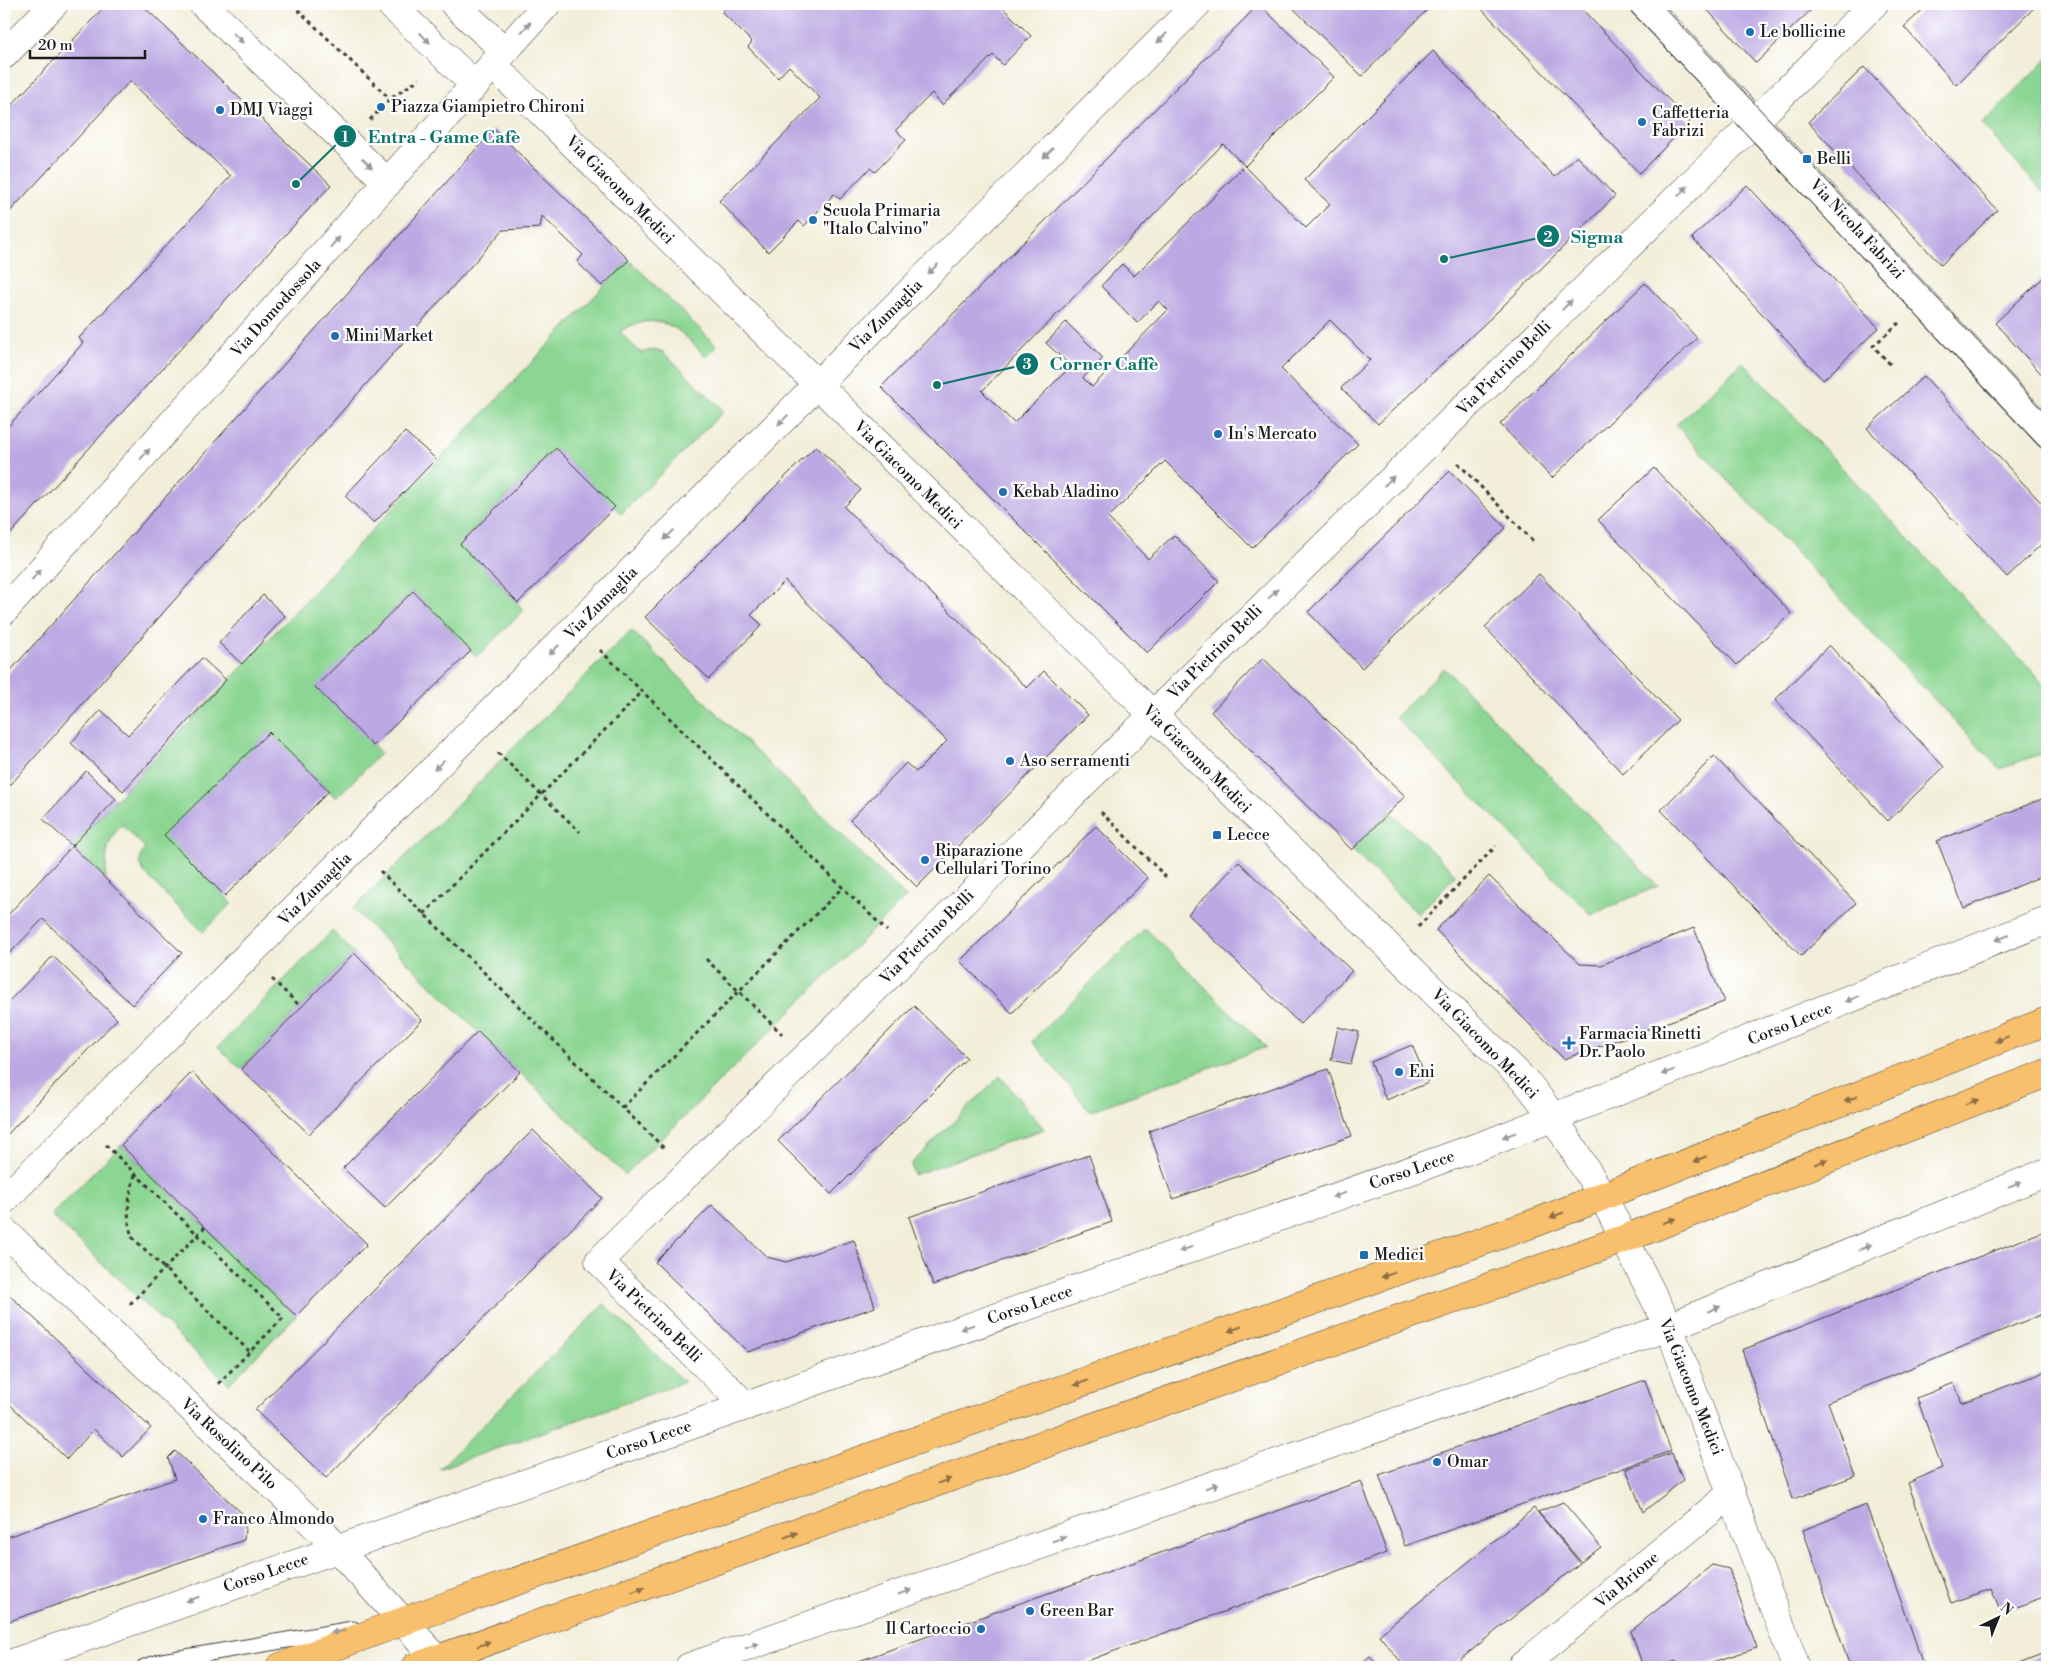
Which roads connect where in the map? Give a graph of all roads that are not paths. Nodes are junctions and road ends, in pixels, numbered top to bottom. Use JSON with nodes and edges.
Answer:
{"nodes":[{"id":1,"x":54,"y":4,"type":"edge"},
{"id":2,"x":203,"y":4,"type":"edge"},
{"id":3,"x":390,"y":4,"type":"edge"},
{"id":4,"x":454,"y":4,"type":"edge"},
{"id":5,"x":547,"y":4,"type":"edge"},
{"id":6,"x":1197,"y":4,"type":"edge"},
{"id":7,"x":1644,"y":4,"type":"edge"},
{"id":8,"x":1874,"y":4,"type":"edge"},
{"id":9,"x":4,"y":55,"type":"edge"},
{"id":10,"x":499,"y":58,"type":"junction"},
{"id":11,"x":474,"y":85,"type":"junction"},
{"id":12,"x":1755,"y":120,"type":"junction"},
{"id":13,"x":388,"y":183,"type":"junction"},
{"id":14,"x":818,"y":385,"type":"junction"},
{"id":15,"x":2047,"y":434,"type":"edge"},
{"id":16,"x":4,"y":611,"type":"edge"},
{"id":17,"x":1151,"y":715,"type":"junction"},
{"id":18,"x":2047,"y":920,"type":"edge"},
{"id":19,"x":2047,"y":1021,"type":"edge"},
{"id":20,"x":2047,"y":1073,"type":"edge"},
{"id":21,"x":1554,"y":1118,"type":"junction"},
{"id":22,"x":2047,"y":1172,"type":"edge"},
{"id":23,"x":1603,"y":1197,"type":"junction"},
{"id":24,"x":4,"y":1200,"type":"edge"},
{"id":25,"x":4,"y":1231,"type":"edge"},
{"id":26,"x":1624,"y":1239,"type":"junction"},
{"id":27,"x":1669,"y":1327,"type":"junction"},
{"id":28,"x":746,"y":1406,"type":"junction"},
{"id":29,"x":1732,"y":1493,"type":"junction"},
{"id":30,"x":338,"y":1548,"type":"junction"},
{"id":31,"x":404,"y":1621,"type":"junction"},
{"id":32,"x":431,"y":1665,"type":"edge"},
{"id":33,"x":4,"y":1666,"type":"edge"},
{"id":34,"x":144,"y":1667,"type":"edge"},
{"id":35,"x":280,"y":1667,"type":"edge"},
{"id":36,"x":689,"y":1667,"type":"edge"},
{"id":37,"x":1521,"y":1667,"type":"edge"},
{"id":38,"x":1796,"y":1667,"type":"edge"}],
"edges":[{"from":1,"to":9,"type":"street"},
{"from":2,"to":13,"type":"street","one_way":true},
{"from":3,"to":11,"type":"street","one_way":true},
{"from":4,"to":10,"type":"street","name":"Via Giacomo Medici"},
{"from":10,"to":5,"type":"street","name":"Via Domodossola","one_way":true},
{"from":6,"to":14,"type":"street","name":"Via Zumaglia","one_way":true},
{"from":7,"to":12,"type":"street","name":"Via Nicola Fabrizi"},
{"from":8,"to":12,"type":"street","name":"Via Pietrino Belli"},
{"from":10,"to":11,"type":"street","name":"Via Domodossola"},
{"from":10,"to":14,"type":"street","name":"Via Giacomo Medici"},
{"from":11,"to":13,"type":"street","name":"Via Domodossola"},
{"from":12,"to":15,"type":"street","name":"Via Nicola Fabrizi"},
{"from":17,"to":12,"type":"street","name":"Via Pietrino Belli","one_way":true},
{"from":16,"to":13,"type":"street","name":"Via Domodossola","one_way":true},
{"from":14,"to":17,"type":"street","name":"Via Giacomo Medici"},
{"from":14,"to":24,"type":"street","name":"Via Zumaglia","one_way":true},
{"from":17,"to":21,"type":"street","name":"Via Giacomo Medici"},
{"from":17,"to":28,"type":"street","name":"Via Pietrino Belli"},
{"from":18,"to":21,"type":"street","name":"Corso Lecce","one_way":true},
{"from":19,"to":23,"type":"main road","one_way":true},
{"from":26,"to":20,"type":"main road","one_way":true},
{"from":21,"to":23,"type":"street","name":"Via Giacomo Medici"},
{"from":21,"to":28,"type":"street","name":"Corso Lecce","one_way":true},
{"from":27,"to":22,"type":"street","one_way":true},
{"from":23,"to":26,"type":"street","name":"Via Giacomo Medici"},
{"from":23,"to":31,"type":"main road","one_way":true},
{"from":25,"to":30,"type":"street","name":"Via Rosolino Pilo"},
{"from":26,"to":27,"type":"street","name":"Via Giacomo Medici"},
{"from":32,"to":26,"type":"main road","one_way":true},
{"from":27,"to":29,"type":"street","name":"Via Giacomo Medici"},
{"from":36,"to":27,"type":"street","one_way":true},
{"from":28,"to":30,"type":"street","name":"Corso Lecce"},
{"from":29,"to":37,"type":"street","name":"Via Brione"},
{"from":29,"to":38,"type":"street","name":"Via Giacomo Medici"},
{"from":30,"to":31,"type":"street","name":"Via Rosolino Pilo"},
{"from":30,"to":33,"type":"street","name":"Corso Lecce","one_way":true},
{"from":31,"to":32,"type":"street","name":"Via Rosolino Pilo"},
{"from":31,"to":34,"type":"lane","one_way":true},
{"from":31,"to":35,"type":"main road"}]}
